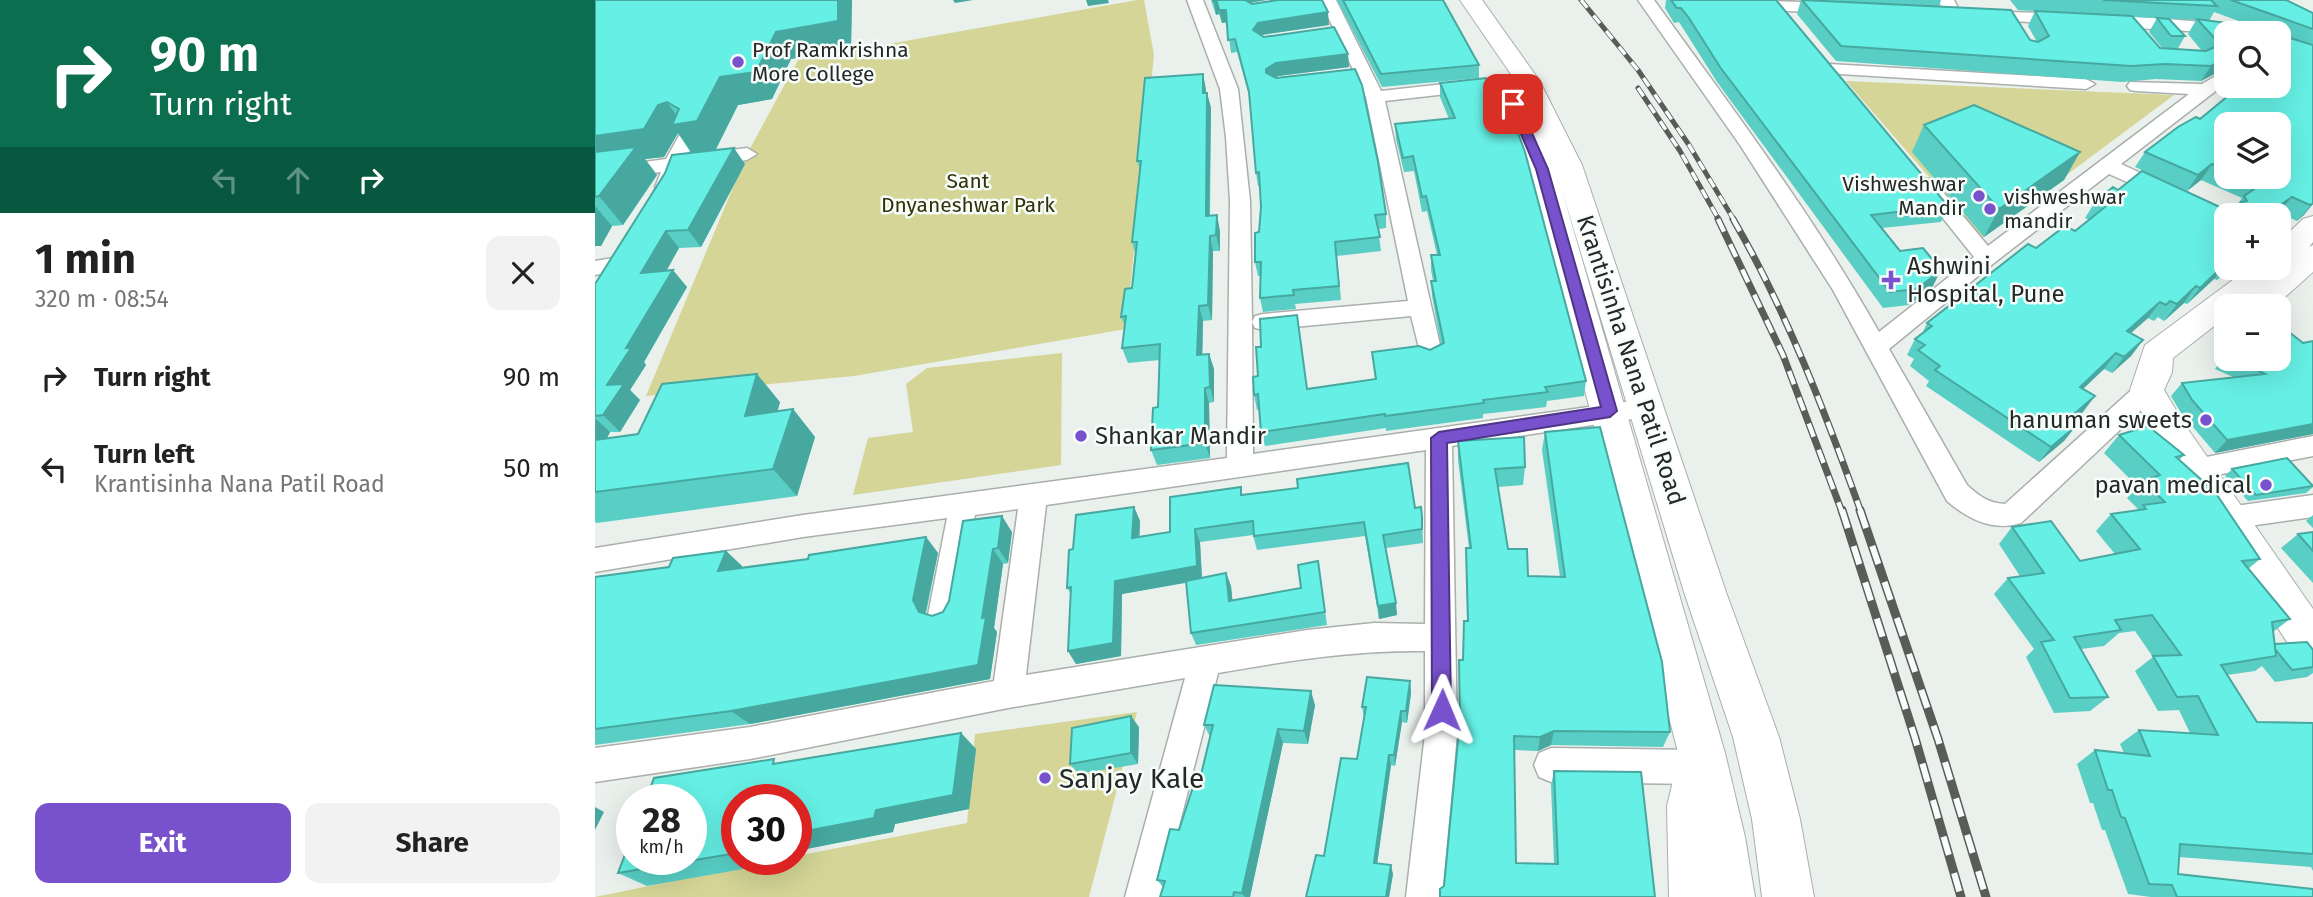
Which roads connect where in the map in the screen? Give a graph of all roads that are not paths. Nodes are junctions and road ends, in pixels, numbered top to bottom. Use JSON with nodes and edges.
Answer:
{"nodes":[{"id":1,"x":1195,"y":0,"type":"edge"},
{"id":2,"x":1328,"y":0,"type":"edge"},
{"id":3,"x":1448,"y":0,"type":"edge"},
{"id":4,"x":1471,"y":0,"type":"edge"},
{"id":5,"x":1646,"y":0,"type":"edge"},
{"id":6,"x":1653,"y":0,"type":"edge"},
{"id":7,"x":1667,"y":1,"type":"edge"},
{"id":8,"x":2001,"y":1,"type":"edge"},
{"id":9,"x":1736,"y":3,"type":"edge"},
{"id":10,"x":1777,"y":5,"type":"junction"},
{"id":11,"x":1845,"y":8,"type":"edge"},
{"id":12,"x":1946,"y":9,"type":"edge"},
{"id":13,"x":2011,"y":16,"type":"junction"},
{"id":14,"x":2130,"y":23,"type":"junction"},
{"id":15,"x":2167,"y":25,"type":"junction"},
{"id":16,"x":1795,"y":26,"type":"edge"},
{"id":17,"x":2214,"y":32,"type":"edge"},
{"id":18,"x":2025,"y":39,"type":"edge"},
{"id":19,"x":2144,"y":40,"type":"edge"},
{"id":20,"x":2182,"y":42,"type":"edge"},
{"id":21,"x":2291,"y":49,"type":"edge"},
{"id":22,"x":2313,"y":57,"type":"edge"},
{"id":23,"x":1364,"y":73,"type":"junction"},
{"id":24,"x":1339,"y":76,"type":"edge"},
{"id":25,"x":1515,"y":82,"type":"junction"},
{"id":26,"x":2087,"y":84,"type":"dead end"},
{"id":27,"x":2214,"y":84,"type":"edge"},
{"id":28,"x":2136,"y":86,"type":"dead end"},
{"id":29,"x":1847,"y":90,"type":"edge"},
{"id":30,"x":2207,"y":90,"type":"junction"},
{"id":31,"x":1375,"y":97,"type":"junction"},
{"id":32,"x":687,"y":138,"type":"edge"},
{"id":33,"x":747,"y":154,"type":"dead end"},
{"id":34,"x":674,"y":163,"type":"junction"},
{"id":35,"x":2109,"y":166,"type":"junction"},
{"id":36,"x":1917,"y":174,"type":"edge"},
{"id":37,"x":597,"y":178,"type":"edge"},
{"id":38,"x":655,"y":206,"type":"edge"},
{"id":39,"x":2214,"y":214,"type":"edge"},
{"id":40,"x":2313,"y":225,"type":"edge"},
{"id":41,"x":633,"y":241,"type":"edge"},
{"id":42,"x":2291,"y":249,"type":"edge"},
{"id":43,"x":1986,"y":258,"type":"junction"},
{"id":44,"x":619,"y":264,"type":"junction"},
{"id":45,"x":595,"y":268,"type":"edge"},
{"id":46,"x":2253,"y":280,"type":"edge"},
{"id":47,"x":601,"y":290,"type":"edge"},
{"id":48,"x":1421,"y":307,"type":"junction"},
{"id":49,"x":1239,"y":325,"type":"junction"},
{"id":50,"x":2214,"y":338,"type":"edge"},
{"id":51,"x":1877,"y":346,"type":"junction"},
{"id":52,"x":1430,"y":354,"type":"edge"},
{"id":53,"x":2151,"y":381,"type":"junction"},
{"id":54,"x":1646,"y":408,"type":"junction"},
{"id":55,"x":1610,"y":411,"type":"junction"},
{"id":56,"x":1439,"y":438,"type":"junction"},
{"id":57,"x":2313,"y":446,"type":"edge"},
{"id":58,"x":1240,"y":465,"type":"junction"},
{"id":59,"x":2196,"y":469,"type":"junction"},
{"id":60,"x":1033,"y":496,"type":"junction"},
{"id":61,"x":963,"y":505,"type":"junction"},
{"id":62,"x":2313,"y":506,"type":"edge"},
{"id":63,"x":2228,"y":518,"type":"junction"},
{"id":64,"x":595,"y":560,"type":"edge"},
{"id":65,"x":943,"y":615,"type":"edge"},
{"id":66,"x":2310,"y":636,"type":"edge"},
{"id":67,"x":1442,"y":638,"type":"junction"},
{"id":68,"x":1205,"y":661,"type":"junction"},
{"id":69,"x":1008,"y":693,"type":"junction"},
{"id":70,"x":1700,"y":757,"type":"junction"},
{"id":71,"x":595,"y":765,"type":"edge"},
{"id":72,"x":1551,"y":765,"type":"dead end"},
{"id":73,"x":1776,"y":819,"type":"junction"},
{"id":74,"x":1720,"y":825,"type":"junction"},
{"id":75,"x":1143,"y":897,"type":"edge"},
{"id":76,"x":1424,"y":897,"type":"edge"},
{"id":77,"x":1695,"y":897,"type":"edge"},
{"id":78,"x":1729,"y":897,"type":"edge"},
{"id":79,"x":1788,"y":897,"type":"edge"}],
"edges":[{"from":1,"to":49,"type":"street"},
{"from":2,"to":23,"type":"street"},
{"from":3,"to":25,"type":"main road","name":"Krantisinha Nana Patil Road"},
{"from":4,"to":25,"type":"main road","name":"Krantisinha Nana Patil Road"},
{"from":5,"to":51,"type":"street"},
{"from":6,"to":7,"type":"street"},
{"from":8,"to":13,"type":"street"},
{"from":9,"to":10,"type":"street"},
{"from":10,"to":11,"type":"street"},
{"from":10,"to":16,"type":"street"},
{"from":12,"to":13,"type":"street"},
{"from":13,"to":14,"type":"street"},
{"from":13,"to":18,"type":"street"},
{"from":14,"to":15,"type":"street"},
{"from":14,"to":19,"type":"street"},
{"from":15,"to":17,"type":"street"},
{"from":15,"to":20,"type":"street"},
{"from":21,"to":22,"type":"street"},
{"from":23,"to":24,"type":"street"},
{"from":23,"to":31,"type":"street"},
{"from":25,"to":31,"type":"street"},
{"from":25,"to":54,"type":"main road","name":"Krantisinha Nana Patil Road"},
{"from":25,"to":55,"type":"main road","name":"Krantisinha Nana Patil Road"},
{"from":26,"to":29,"type":"street"},
{"from":27,"to":30,"type":"street"},
{"from":28,"to":30,"type":"street"},
{"from":30,"to":35,"type":"street"},
{"from":31,"to":48,"type":"street"},
{"from":32,"to":34,"type":"street"},
{"from":33,"to":34,"type":"street"},
{"from":34,"to":37,"type":"street"},
{"from":34,"to":38,"type":"street"},
{"from":35,"to":39,"type":"street"},
{"from":35,"to":43,"type":"street"},
{"from":36,"to":43,"type":"street"},
{"from":40,"to":42,"type":"main road"},
{"from":41,"to":44,"type":"street"},
{"from":43,"to":51,"type":"street"},
{"from":44,"to":45,"type":"street"},
{"from":44,"to":47,"type":"street"},
{"from":46,"to":53,"type":"street"},
{"from":48,"to":49,"type":"street"},
{"from":48,"to":52,"type":"street"},
{"from":49,"to":58,"type":"street"},
{"from":50,"to":53,"type":"main road"},
{"from":51,"to":53,"type":"street"},
{"from":53,"to":59,"type":"main road"},
{"from":54,"to":55,"type":"street"},
{"from":54,"to":73,"type":"main road","name":"Krantisinha Nana Patil Road"},
{"from":55,"to":56,"type":"street"},
{"from":55,"to":70,"type":"main road","name":"Krantisinha Nana Patil Road"},
{"from":56,"to":58,"type":"street"},
{"from":56,"to":67,"type":"street"},
{"from":57,"to":59,"type":"street"},
{"from":58,"to":60,"type":"street"},
{"from":59,"to":63,"type":"main road"},
{"from":60,"to":61,"type":"street"},
{"from":60,"to":69,"type":"street"},
{"from":61,"to":64,"type":"street"},
{"from":61,"to":65,"type":"street"},
{"from":62,"to":63,"type":"street"},
{"from":63,"to":66,"type":"main road"},
{"from":67,"to":68,"type":"street"},
{"from":67,"to":76,"type":"street"},
{"from":68,"to":69,"type":"street"},
{"from":68,"to":75,"type":"street"},
{"from":69,"to":71,"type":"street"},
{"from":70,"to":72,"type":"street"},
{"from":70,"to":74,"type":"main road","name":"Krantisinha Nana Patil Road"},
{"from":70,"to":77,"type":"main road"},
{"from":73,"to":74,"type":"main road"},
{"from":73,"to":79,"type":"main road","name":"Krantisinha Nana Patil Road"},
{"from":74,"to":78,"type":"main road","name":"Krantisinha Nana Patil Road"}]}
